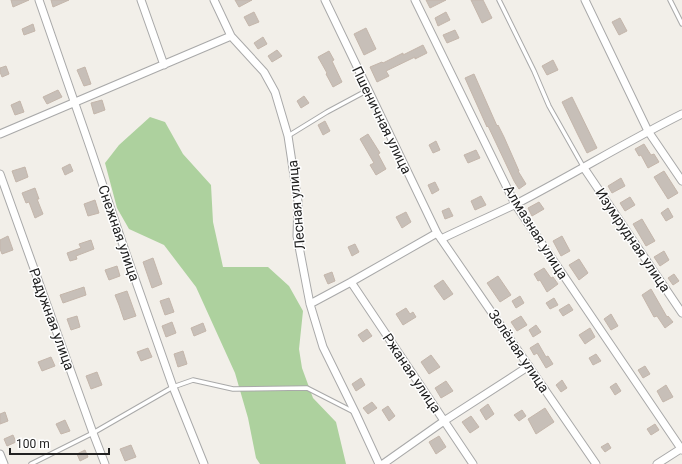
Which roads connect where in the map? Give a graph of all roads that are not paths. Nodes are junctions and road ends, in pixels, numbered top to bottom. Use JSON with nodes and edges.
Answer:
{"nodes":[{"id":1,"x":38,"y":0,"type":"edge"},
{"id":2,"x":141,"y":0,"type":"edge"},
{"id":3,"x":214,"y":0,"type":"edge"},
{"id":4,"x":325,"y":0,"type":"edge"},
{"id":5,"x":415,"y":0,"type":"edge"},
{"id":6,"x":499,"y":0,"type":"edge"},
{"id":7,"x":585,"y":0,"type":"edge"},
{"id":8,"x":670,"y":0,"type":"edge"},
{"id":9,"x":682,"y":24,"type":"edge"},
{"id":10,"x":232,"y":36,"type":"junction"},
{"id":11,"x":164,"y":65,"type":"junction"},
{"id":12,"x":368,"y":90,"type":"junction"},
{"id":13,"x":74,"y":102,"type":"junction"},
{"id":14,"x":682,"y":114,"type":"edge"},
{"id":15,"x":648,"y":131,"type":"junction"},
{"id":16,"x":0,"y":134,"type":"edge"},
{"id":17,"x":288,"y":136,"type":"junction"},
{"id":18,"x":584,"y":168,"type":"junction"},
{"id":19,"x":0,"y":174,"type":"edge"},
{"id":20,"x":682,"y":181,"type":"edge"},
{"id":21,"x":515,"y":204,"type":"junction"},
{"id":22,"x":439,"y":236,"type":"junction"},
{"id":23,"x":351,"y":282,"type":"junction"},
{"id":24,"x":310,"y":304,"type":"junction"},
{"id":25,"x":682,"y":313,"type":"edge"},
{"id":26,"x":529,"y":366,"type":"junction"},
{"id":27,"x":172,"y":387,"type":"junction"},
{"id":28,"x":355,"y":412,"type":"junction"},
{"id":29,"x":444,"y":421,"type":"junction"},
{"id":30,"x":93,"y":433,"type":"junction"},
{"id":31,"x":682,"y":448,"type":"edge"},
{"id":32,"x":0,"y":454,"type":"edge"},
{"id":33,"x":4,"y":464,"type":"edge"},
{"id":34,"x":31,"y":464,"type":"edge"},
{"id":35,"x":105,"y":464,"type":"edge"},
{"id":36,"x":204,"y":464,"type":"edge"},
{"id":37,"x":379,"y":464,"type":"edge"},
{"id":38,"x":383,"y":464,"type":"edge"},
{"id":39,"x":474,"y":464,"type":"edge"},
{"id":40,"x":596,"y":464,"type":"edge"},
{"id":41,"x":657,"y":464,"type":"edge"}],
"edges":[{"from":1,"to":13,"type":"street","name":"Снежная улица"},
{"from":2,"to":11,"type":"street"},
{"from":3,"to":10,"type":"street","name":"Лесная улица"},
{"from":4,"to":12,"type":"street","name":"Пшеничная улица"},
{"from":5,"to":21,"type":"street","name":"Алмазная улица"},
{"from":6,"to":18,"type":"lane"},
{"from":7,"to":15,"type":"street"},
{"from":8,"to":9,"type":"lane"},
{"from":10,"to":11,"type":"street"},
{"from":10,"to":17,"type":"street","name":"Лесная улица"},
{"from":11,"to":13,"type":"street"},
{"from":12,"to":17,"type":"lane"},
{"from":12,"to":22,"type":"street","name":"Пшеничная улица"},
{"from":13,"to":16,"type":"street"},
{"from":13,"to":27,"type":"street","name":"Снежная улица"},
{"from":14,"to":15,"type":"street"},
{"from":15,"to":18,"type":"street"},
{"from":15,"to":20,"type":"street"},
{"from":17,"to":24,"type":"street","name":"Лесная улица"},
{"from":18,"to":21,"type":"street"},
{"from":18,"to":25,"type":"street","name":"Изумрудная улица"},
{"from":19,"to":30,"type":"street","name":"Радужная улица"},
{"from":21,"to":22,"type":"street"},
{"from":21,"to":31,"type":"street","name":"Алмазная улица"},
{"from":22,"to":23,"type":"street"},
{"from":22,"to":26,"type":"street","name":"Зелёная улица"},
{"from":23,"to":24,"type":"street"},
{"from":23,"to":29,"type":"street","name":"Ржаная улица"},
{"from":24,"to":28,"type":"street","name":"Лесная улица"},
{"from":26,"to":29,"type":"street"},
{"from":26,"to":40,"type":"street","name":"Зелёная улица"},
{"from":27,"to":28,"type":"lane"},
{"from":27,"to":30,"type":"lane"},
{"from":27,"to":36,"type":"street","name":"Снежная улица"},
{"from":28,"to":37,"type":"street","name":"Лесная улица"},
{"from":29,"to":38,"type":"street"},
{"from":29,"to":39,"type":"street","name":"Ржаная улица"},
{"from":30,"to":34,"type":"lane"},
{"from":30,"to":35,"type":"street","name":"Радужная улица"},
{"from":31,"to":41,"type":"street"},
{"from":32,"to":33,"type":"street"}]}
